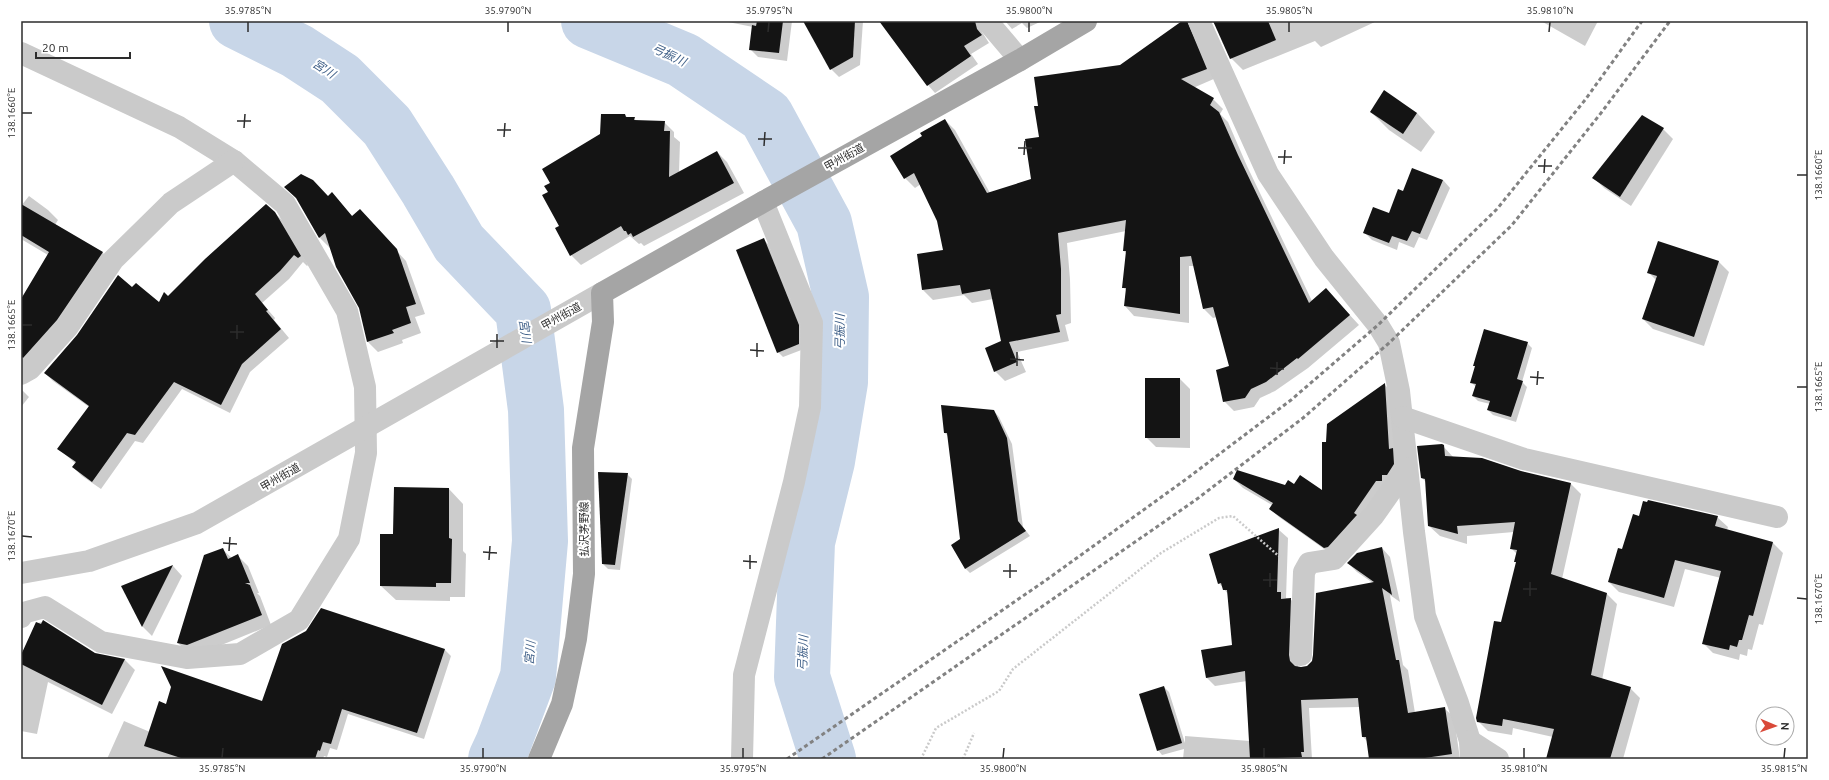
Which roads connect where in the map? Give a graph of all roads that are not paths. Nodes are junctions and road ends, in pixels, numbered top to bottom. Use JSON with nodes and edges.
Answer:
{"nodes":[{"id":1,"x":988,"y":21,"type":"edge"},
{"id":2,"x":1086,"y":21,"type":"edge"},
{"id":3,"x":1199,"y":21,"type":"edge"},
{"id":4,"x":21,"y":54,"type":"edge"},
{"id":5,"x":1020,"y":60,"type":"junction"},
{"id":6,"x":234,"y":162,"type":"junction"},
{"id":7,"x":763,"y":202,"type":"junction"},
{"id":8,"x":602,"y":293,"type":"junction"},
{"id":9,"x":21,"y":374,"type":"edge"},
{"id":10,"x":1402,"y":417,"type":"junction"},
{"id":11,"x":366,"y":427,"type":"junction"},
{"id":12,"x":1407,"y":468,"type":"junction"},
{"id":13,"x":1777,"y":517,"type":"dead end"},
{"id":14,"x":21,"y":573,"type":"edge"},
{"id":15,"x":21,"y":617,"type":"edge"},
{"id":16,"x":1301,"y":655,"type":"dead end"},
{"id":17,"x":1470,"y":750,"type":"edge"},
{"id":18,"x":539,"y":759,"type":"edge"},
{"id":19,"x":742,"y":759,"type":"edge"},
{"id":20,"x":1498,"y":759,"type":"edge"}],
"edges":[{"from":1,"to":5,"type":"street"},
{"from":2,"to":5,"type":"main road","name":"甲州街道"},
{"from":3,"to":10,"type":"street"},
{"from":4,"to":6,"type":"street"},
{"from":5,"to":7,"type":"main road","name":"甲州街道"},
{"from":6,"to":9,"type":"street"},
{"from":6,"to":11,"type":"street"},
{"from":7,"to":8,"type":"main road","name":"甲州街道"},
{"from":7,"to":19,"type":"street"},
{"from":8,"to":11,"type":"street","name":"甲州街道"},
{"from":8,"to":18,"type":"main road","name":"払沢茅野線"},
{"from":10,"to":12,"type":"street"},
{"from":10,"to":13,"type":"street"},
{"from":11,"to":14,"type":"street","name":"甲州街道"},
{"from":11,"to":15,"type":"street"},
{"from":12,"to":16,"type":"street"},
{"from":12,"to":17,"type":"street"},
{"from":17,"to":20,"type":"street"}]}
